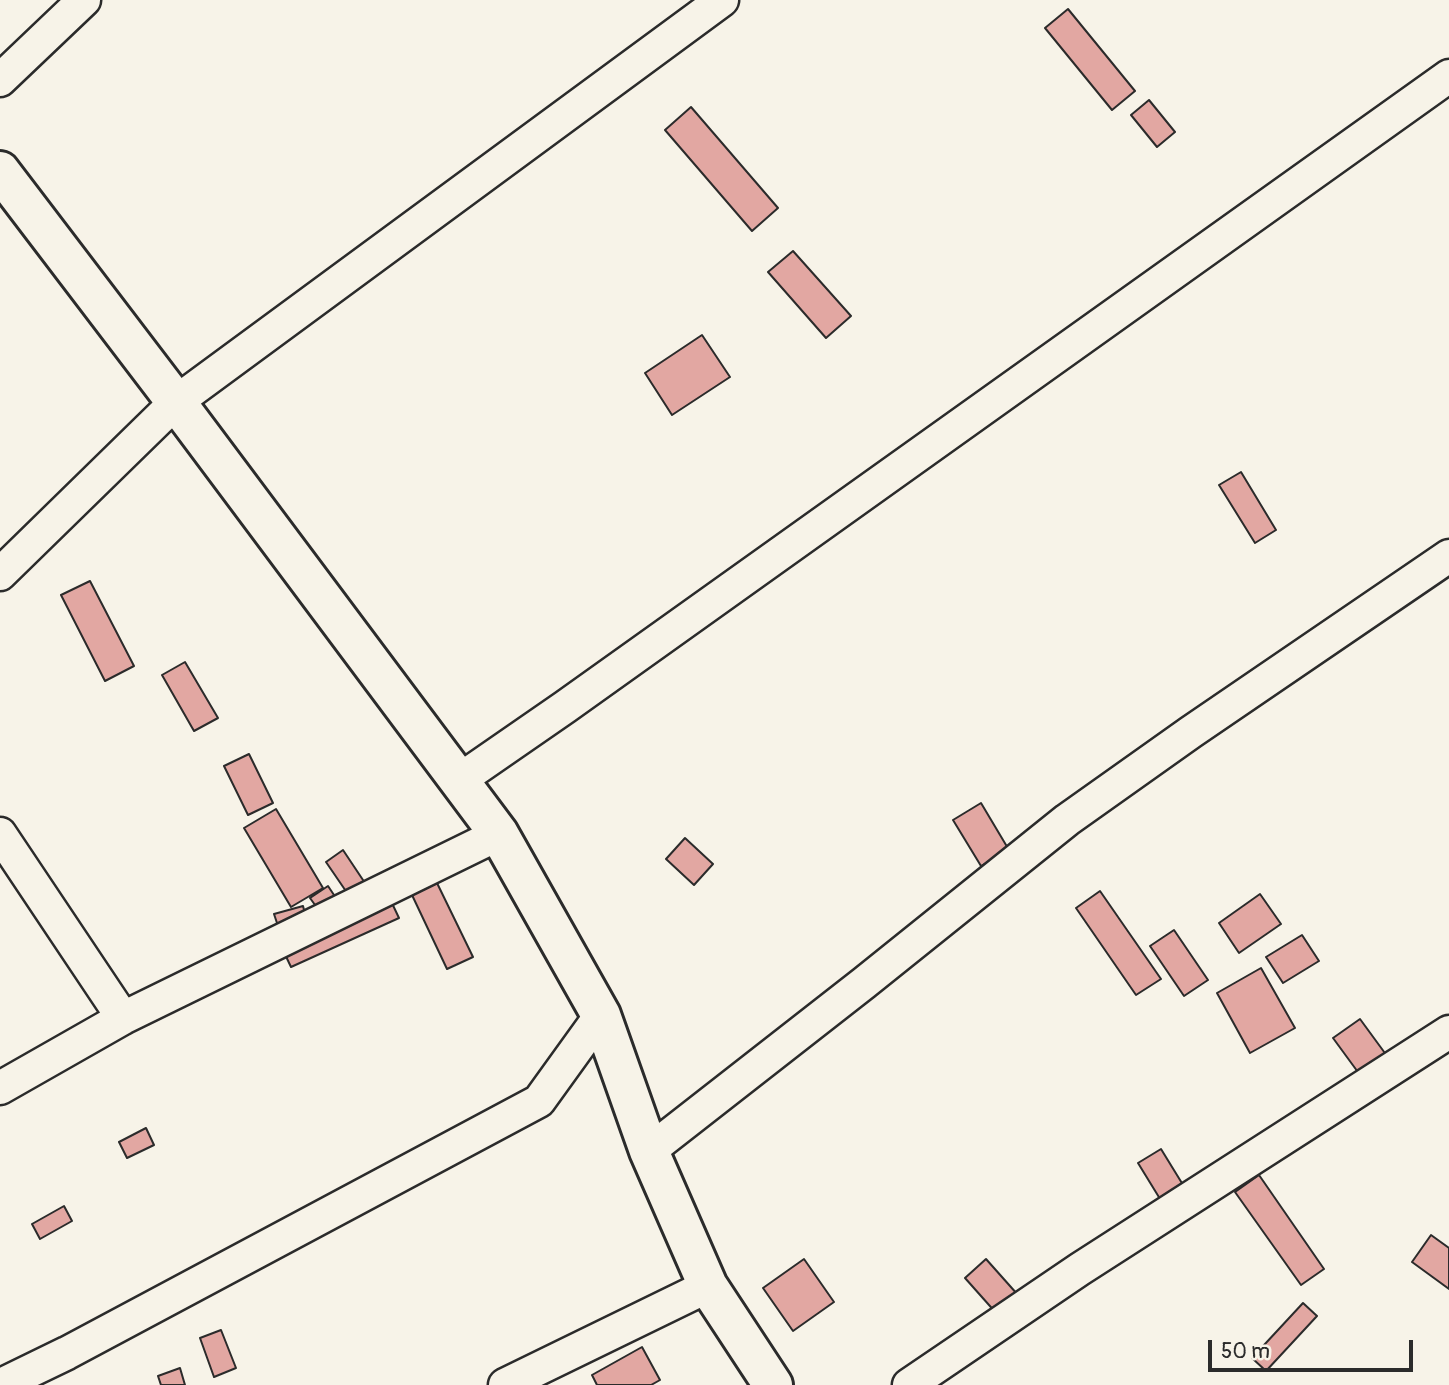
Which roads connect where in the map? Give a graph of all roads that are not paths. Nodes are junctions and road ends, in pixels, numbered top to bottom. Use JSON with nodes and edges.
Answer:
{"nodes":[{"id":1,"x":85,"y":0,"type":"edge"},
{"id":2,"x":722,"y":0,"type":"edge"},
{"id":3,"x":1449,"y":76,"type":"edge"},
{"id":4,"x":0,"y":80,"type":"edge"},
{"id":5,"x":0,"y":171,"type":"edge"},
{"id":6,"x":176,"y":402,"type":"junction"},
{"id":7,"x":1449,"y":556,"type":"edge"},
{"id":8,"x":0,"y":575,"type":"edge"},
{"id":9,"x":458,"y":781,"type":"junction"},
{"id":10,"x":0,"y":834,"type":"edge"},
{"id":11,"x":499,"y":834,"type":"junction"},
{"id":12,"x":601,"y":1015,"type":"junction"},
{"id":13,"x":123,"y":1018,"type":"junction"},
{"id":14,"x":1449,"y":1032,"type":"edge"},
{"id":15,"x":0,"y":1088,"type":"edge"},
{"id":16,"x":649,"y":1151,"type":"junction"},
{"id":17,"x":708,"y":1286,"type":"junction"},
{"id":18,"x":1,"y":1385,"type":"edge"},
{"id":19,"x":505,"y":1385,"type":"edge"},
{"id":20,"x":773,"y":1385,"type":"edge"},
{"id":21,"x":909,"y":1385,"type":"edge"}],
"edges":[{"from":1,"to":4,"type":"street"},
{"from":2,"to":6,"type":"street"},
{"from":3,"to":9,"type":"street"},
{"from":5,"to":6,"type":"street"},
{"from":6,"to":8,"type":"street"},
{"from":6,"to":9,"type":"street"},
{"from":7,"to":16,"type":"street"},
{"from":9,"to":11,"type":"street"},
{"from":10,"to":13,"type":"street"},
{"from":11,"to":12,"type":"street"},
{"from":11,"to":13,"type":"street"},
{"from":12,"to":16,"type":"street"},
{"from":12,"to":18,"type":"street"},
{"from":13,"to":15,"type":"street"},
{"from":14,"to":21,"type":"street"},
{"from":16,"to":17,"type":"street"},
{"from":17,"to":19,"type":"street"},
{"from":17,"to":20,"type":"street"}]}
